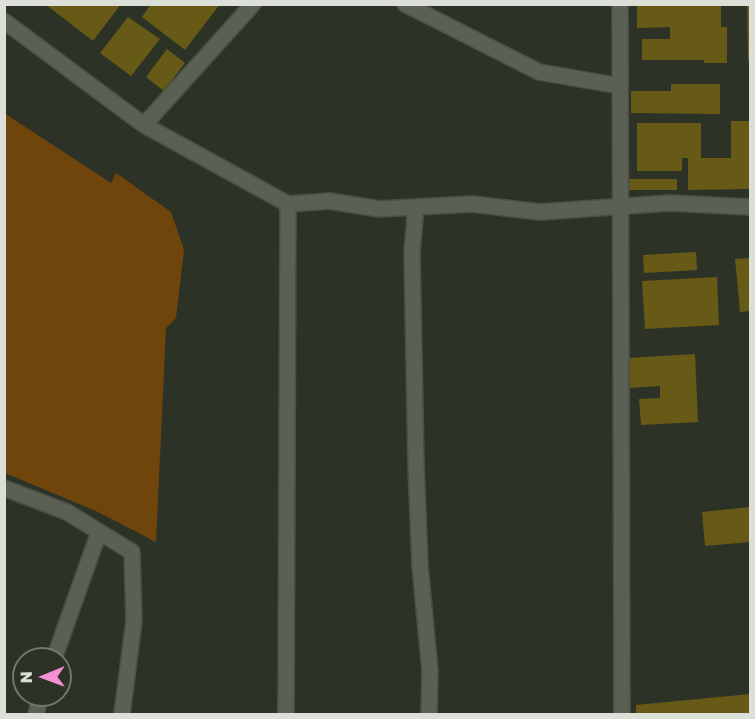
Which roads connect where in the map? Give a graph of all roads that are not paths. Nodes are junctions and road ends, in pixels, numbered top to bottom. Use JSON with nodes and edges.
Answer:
{"nodes":[{"id":1,"x":254,"y":4,"type":"edge"},
{"id":2,"x":405,"y":4,"type":"edge"},
{"id":3,"x":620,"y":4,"type":"edge"},
{"id":4,"x":4,"y":21,"type":"edge"},
{"id":5,"x":620,"y":86,"type":"junction"},
{"id":6,"x":144,"y":125,"type":"junction"},
{"id":7,"x":288,"y":204,"type":"junction"},
{"id":8,"x":417,"y":207,"type":"junction"},
{"id":9,"x":750,"y":207,"type":"edge"},
{"id":10,"x":621,"y":208,"type":"junction"},
{"id":11,"x":4,"y":488,"type":"edge"},
{"id":12,"x":99,"y":532,"type":"junction"},
{"id":13,"x":58,"y":647,"type":"edge"},
{"id":14,"x":122,"y":714,"type":"edge"},
{"id":15,"x":286,"y":714,"type":"edge"},
{"id":16,"x":429,"y":714,"type":"edge"},
{"id":17,"x":622,"y":714,"type":"edge"}],
"edges":[{"from":1,"to":6,"type":"street"},
{"from":2,"to":5,"type":"street"},
{"from":3,"to":5,"type":"street"},
{"from":4,"to":6,"type":"street"},
{"from":5,"to":10,"type":"street"},
{"from":6,"to":7,"type":"street"},
{"from":7,"to":8,"type":"street"},
{"from":7,"to":15,"type":"street"},
{"from":8,"to":10,"type":"street"},
{"from":8,"to":16,"type":"street"},
{"from":9,"to":10,"type":"street"},
{"from":10,"to":17,"type":"street"},
{"from":11,"to":12,"type":"street"},
{"from":12,"to":13,"type":"street"},
{"from":12,"to":14,"type":"street"}]}
